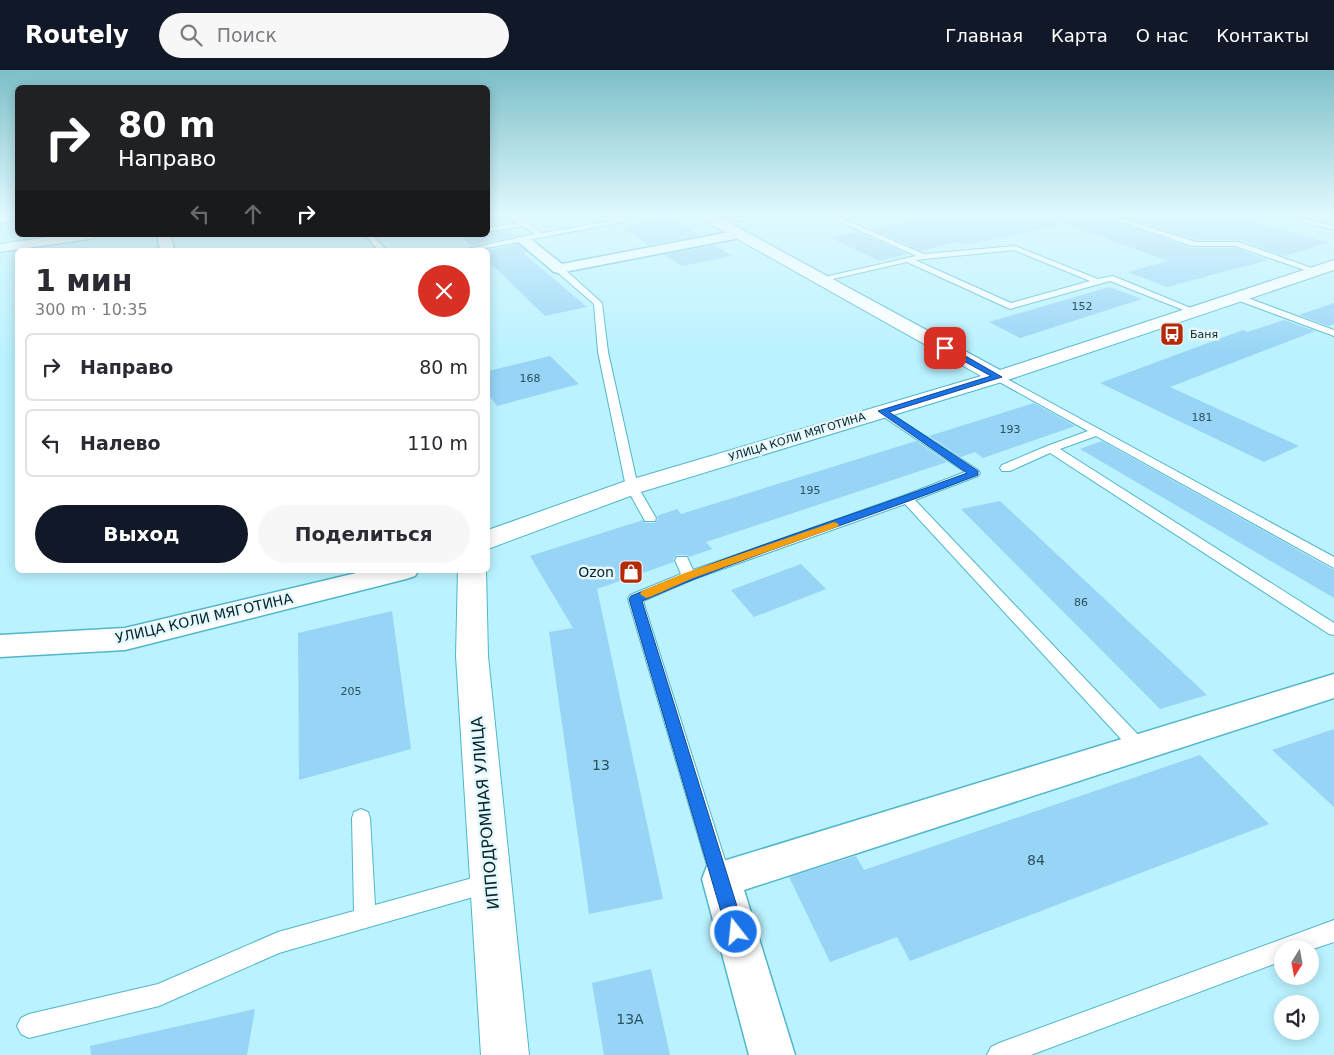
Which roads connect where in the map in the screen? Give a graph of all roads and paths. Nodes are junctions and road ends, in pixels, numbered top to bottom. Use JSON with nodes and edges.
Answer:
{"nodes":[{"id":1,"x":550,"y":262,"type":"edge"},
{"id":2,"x":595,"y":262,"type":"edge"},
{"id":3,"x":790,"y":262,"type":"edge"},
{"id":4,"x":900,"y":262,"type":"edge"},
{"id":5,"x":912,"y":262,"type":"edge"},
{"id":6,"x":1049,"y":262,"type":"edge"},
{"id":7,"x":1289,"y":262,"type":"edge"},
{"id":8,"x":1334,"y":265,"type":"edge"},
{"id":9,"x":559,"y":269,"type":"junction"},
{"id":10,"x":1316,"y":271,"type":"junction"},
{"id":11,"x":823,"y":280,"type":"junction"},
{"id":12,"x":1097,"y":281,"type":"junction"},
{"id":13,"x":1236,"y":297,"type":"junction"},
{"id":14,"x":1194,"y":311,"type":"junction"},
{"id":15,"x":1334,"y":333,"type":"edge"},
{"id":16,"x":998,"y":377,"type":"junction"},
{"id":17,"x":882,"y":411,"type":"junction"},
{"id":18,"x":1097,"y":432,"type":"junction"},
{"id":19,"x":1051,"y":448,"type":"junction"},
{"id":20,"x":1006,"y":468,"type":"dead end"},
{"id":21,"x":632,"y":487,"type":"junction"},
{"id":22,"x":907,"y":499,"type":"junction"},
{"id":23,"x":650,"y":518,"type":"dead end"},
{"id":24,"x":490,"y":540,"type":"edge"},
{"id":25,"x":682,"y":560,"type":"dead end"},
{"id":26,"x":1334,"y":563,"type":"edge"},
{"id":27,"x":394,"y":573,"type":"edge"},
{"id":28,"x":472,"y":573,"type":"edge"},
{"id":29,"x":689,"y":576,"type":"junction"},
{"id":30,"x":1334,"y":630,"type":"edge"},
{"id":31,"x":0,"y":646,"type":"edge"},
{"id":32,"x":1334,"y":686,"type":"edge"},
{"id":33,"x":1138,"y":746,"type":"junction"},
{"id":34,"x":361,"y":818,"type":"dead end"},
{"id":35,"x":721,"y":879,"type":"junction"},
{"id":36,"x":490,"y":883,"type":"junction"},
{"id":37,"x":365,"y":918,"type":"junction"},
{"id":38,"x":1334,"y":930,"type":"edge"},
{"id":39,"x":1308,"y":940,"type":"edge"},
{"id":40,"x":1274,"y":953,"type":"edge"},
{"id":41,"x":28,"y":1026,"type":"dead end"},
{"id":42,"x":505,"y":1055,"type":"edge"},
{"id":43,"x":772,"y":1055,"type":"edge"},
{"id":44,"x":999,"y":1055,"type":"edge"}],
"edges":[{"from":1,"to":9,"type":"street"},
{"from":2,"to":9,"type":"street"},
{"from":3,"to":11,"type":"street"},
{"from":4,"to":11,"type":"lane"},
{"from":5,"to":12,"type":"lane"},
{"from":6,"to":12,"type":"lane"},
{"from":7,"to":10,"type":"lane"},
{"from":8,"to":10,"type":"street","name":"УЛИЦА КОЛИ МЯГОТИНА"},
{"from":9,"to":21,"type":"lane"},
{"from":10,"to":13,"type":"street","name":"УЛИЦА КОЛИ МЯГОТИНА"},
{"from":11,"to":16,"type":"street"},
{"from":12,"to":14,"type":"lane"},
{"from":13,"to":14,"type":"street","name":"УЛИЦА КОЛИ МЯГОТИНА"},
{"from":13,"to":15,"type":"lane"},
{"from":14,"to":16,"type":"street","name":"УЛИЦА КОЛИ МЯГОТИНА"},
{"from":16,"to":17,"type":"street","name":"УЛИЦА КОЛИ МЯГОТИНА"},
{"from":16,"to":18,"type":"lane"},
{"from":17,"to":21,"type":"street","name":"УЛИЦА КОЛИ МЯГОТИНА"},
{"from":17,"to":22,"type":"lane"},
{"from":18,"to":19,"type":"lane"},
{"from":18,"to":26,"type":"lane"},
{"from":19,"to":20,"type":"lane"},
{"from":19,"to":30,"type":"lane"},
{"from":21,"to":23,"type":"lane"},
{"from":21,"to":24,"type":"street","name":"УЛИЦА КОЛИ МЯГОТИНА"},
{"from":22,"to":29,"type":"lane"},
{"from":22,"to":33,"type":"lane"},
{"from":25,"to":29,"type":"lane"},
{"from":27,"to":31,"type":"street","name":"УЛИЦА КОЛИ МЯГОТИНА"},
{"from":28,"to":36,"type":"street","name":"ИППОДРОМНАЯ УЛИЦА"},
{"from":29,"to":35,"type":"lane"},
{"from":32,"to":33,"type":"street"},
{"from":33,"to":35,"type":"street"},
{"from":34,"to":37,"type":"lane"},
{"from":35,"to":43,"type":"street"},
{"from":36,"to":37,"type":"lane"},
{"from":36,"to":42,"type":"street","name":"ИППОДРОМНАЯ УЛИЦА"},
{"from":37,"to":41,"type":"lane"},
{"from":38,"to":39,"type":"lane"},
{"from":40,"to":44,"type":"lane"}]}
